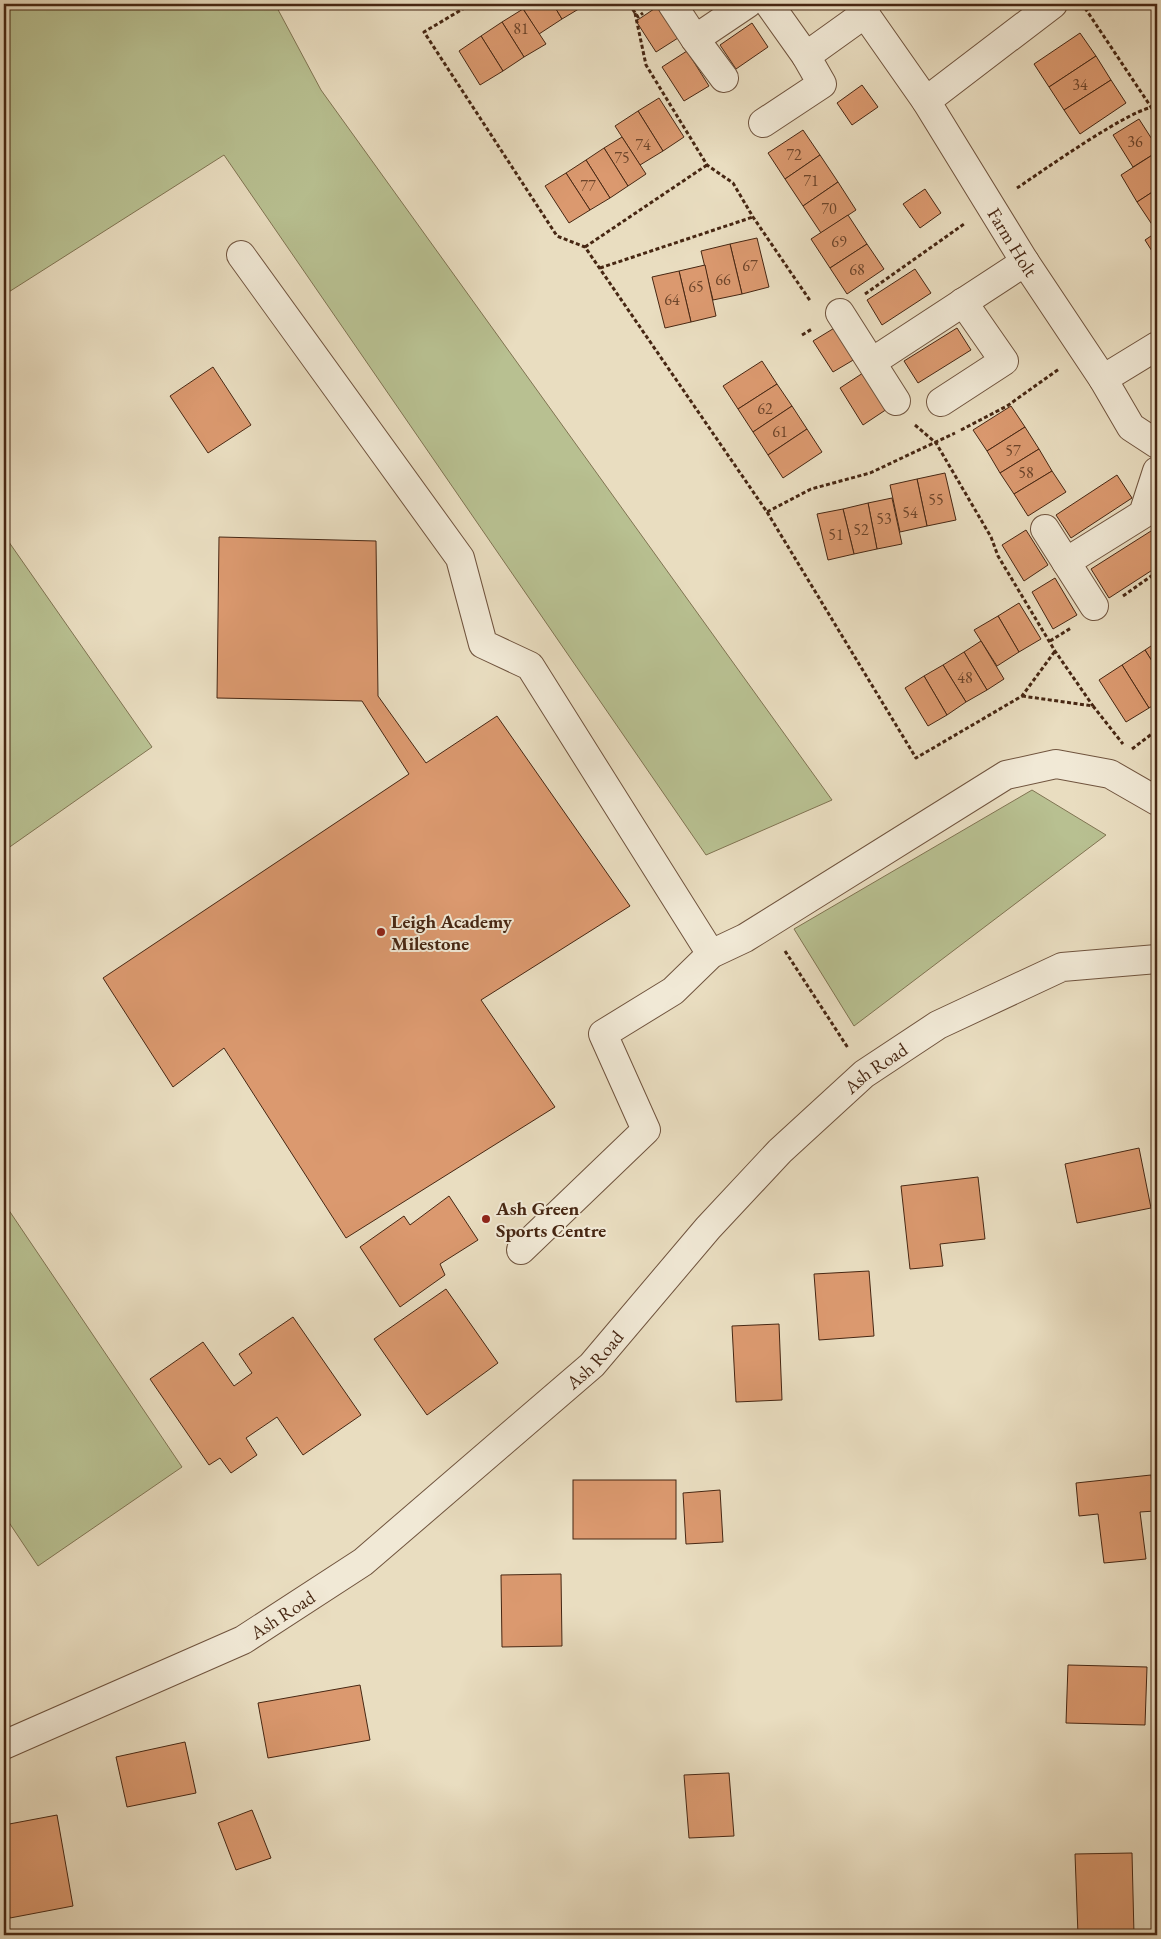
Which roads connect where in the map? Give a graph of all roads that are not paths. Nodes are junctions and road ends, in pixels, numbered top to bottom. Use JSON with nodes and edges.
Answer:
{"nodes":[{"id":1,"x":672,"y":4,"type":"edge"},
{"id":2,"x":747,"y":4,"type":"edge"},
{"id":3,"x":768,"y":4,"type":"edge"},
{"id":4,"x":1053,"y":4,"type":"edge"},
{"id":5,"x":862,"y":9,"type":"edge"},
{"id":6,"x":696,"y":39,"type":"junction"},
{"id":7,"x":806,"y":56,"type":"junction"},
{"id":8,"x":724,"y":78,"type":"dead end"},
{"id":9,"x":926,"y":101,"type":"junction"},
{"id":10,"x":763,"y":123,"type":"dead end"},
{"id":11,"x":241,"y":255,"type":"dead end"},
{"id":12,"x":1025,"y":262,"type":"junction"},
{"id":13,"x":963,"y":302,"type":"junction"},
{"id":14,"x":840,"y":313,"type":"dead end"},
{"id":15,"x":1157,"y":346,"type":"edge"},
{"id":16,"x":872,"y":362,"type":"junction"},
{"id":17,"x":1103,"y":379,"type":"junction"},
{"id":18,"x":896,"y":401,"type":"dead end"},
{"id":19,"x":941,"y":402,"type":"dead end"},
{"id":20,"x":1157,"y":444,"type":"edge"},
{"id":21,"x":1157,"y":471,"type":"edge"},
{"id":22,"x":1045,"y":529,"type":"dead end"},
{"id":23,"x":1066,"y":562,"type":"junction"},
{"id":24,"x":1094,"y":606,"type":"dead end"},
{"id":25,"x":1157,"y":801,"type":"edge"},
{"id":26,"x":711,"y":954,"type":"junction"},
{"id":27,"x":1157,"y":959,"type":"edge"},
{"id":28,"x":521,"y":1250,"type":"dead end"},
{"id":29,"x":4,"y":1745,"type":"edge"}],
"edges":[{"from":1,"to":6,"type":"street"},
{"from":2,"to":6,"type":"street"},
{"from":3,"to":7,"type":"street"},
{"from":4,"to":9,"type":"street"},
{"from":5,"to":7,"type":"street"},
{"from":5,"to":9,"type":"street","name":"Farm Holt"},
{"from":6,"to":8,"type":"street"},
{"from":7,"to":10,"type":"street"},
{"from":9,"to":12,"type":"street","name":"Farm Holt"},
{"from":11,"to":26,"type":"street"},
{"from":12,"to":13,"type":"street"},
{"from":12,"to":17,"type":"street","name":"Farm Holt"},
{"from":13,"to":16,"type":"street"},
{"from":13,"to":19,"type":"street"},
{"from":14,"to":16,"type":"street"},
{"from":15,"to":17,"type":"street"},
{"from":16,"to":18,"type":"street"},
{"from":17,"to":20,"type":"street","name":"Farm Holt"},
{"from":21,"to":23,"type":"street"},
{"from":22,"to":23,"type":"street"},
{"from":23,"to":24,"type":"street"},
{"from":25,"to":26,"type":"street"},
{"from":26,"to":28,"type":"street"},
{"from":27,"to":29,"type":"street","name":"Ash Road"}]}
